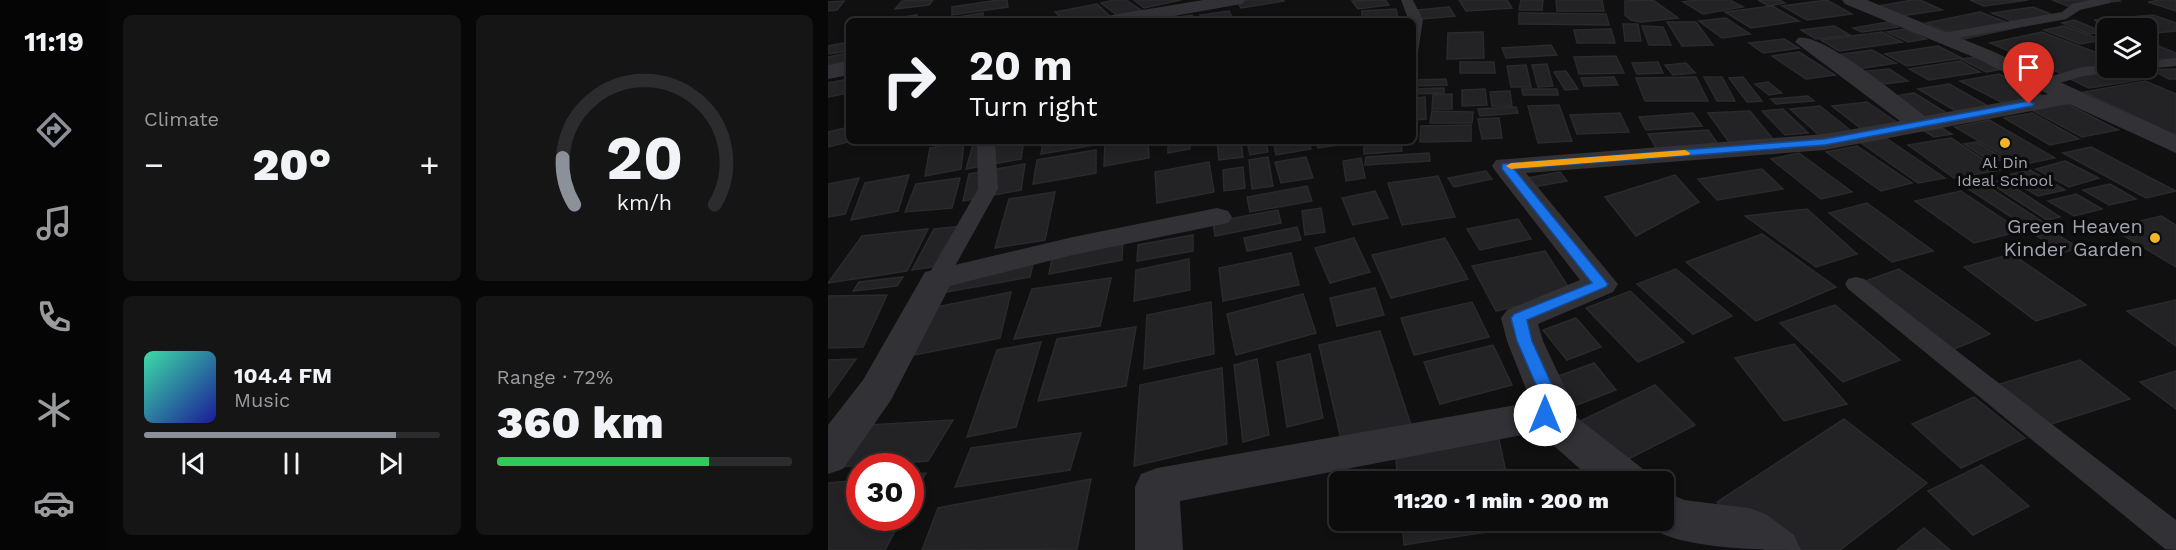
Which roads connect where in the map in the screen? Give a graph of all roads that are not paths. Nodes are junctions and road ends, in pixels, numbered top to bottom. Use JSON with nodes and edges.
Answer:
{"nodes":[{"id":1,"x":1236,"y":0,"type":"edge"},
{"id":2,"x":1407,"y":0,"type":"edge"},
{"id":3,"x":1851,"y":0,"type":"edge"},
{"id":4,"x":2106,"y":0,"type":"edge"},
{"id":5,"x":1130,"y":18,"type":"edge"},
{"id":6,"x":1415,"y":18,"type":"edge"},
{"id":7,"x":1942,"y":37,"type":"junction"},
{"id":8,"x":1805,"y":42,"type":"dead end"},
{"id":9,"x":2176,"y":62,"type":"edge"},
{"id":10,"x":2157,"y":64,"type":"edge"},
{"id":11,"x":846,"y":69,"type":"edge"},
{"id":12,"x":2097,"y":71,"type":"edge"},
{"id":13,"x":828,"y":72,"type":"edge"},
{"id":14,"x":2058,"y":90,"type":"junction"},
{"id":15,"x":1920,"y":124,"type":"junction"},
{"id":16,"x":986,"y":144,"type":"edge"},
{"id":17,"x":2176,"y":146,"type":"edge"},
{"id":18,"x":1217,"y":217,"type":"dead end"},
{"id":19,"x":938,"y":279,"type":"junction"},
{"id":20,"x":1856,"y":284,"type":"dead end"},
{"id":21,"x":1545,"y":415,"type":"junction"},
{"id":22,"x":828,"y":457,"type":"edge"},
{"id":23,"x":1614,"y":471,"type":"edge"},
{"id":24,"x":1674,"y":519,"type":"edge"},
{"id":25,"x":2176,"y":539,"type":"edge"},
{"id":26,"x":1159,"y":550,"type":"edge"},
{"id":27,"x":1777,"y":550,"type":"edge"}],
"edges":[{"from":1,"to":5,"type":"street"},
{"from":2,"to":6,"type":"lane"},
{"from":3,"to":7,"type":"street"},
{"from":4,"to":7,"type":"lane"},
{"from":7,"to":14,"type":"street"},
{"from":8,"to":15,"type":"street"},
{"from":9,"to":10,"type":"lane"},
{"from":11,"to":13,"type":"street"},
{"from":12,"to":14,"type":"lane"},
{"from":14,"to":15,"type":"street"},
{"from":14,"to":17,"type":"street"},
{"from":15,"to":21,"type":"street"},
{"from":16,"to":19,"type":"lane"},
{"from":18,"to":19,"type":"street"},
{"from":19,"to":22,"type":"street"},
{"from":20,"to":25,"type":"lane"},
{"from":21,"to":23,"type":"street"},
{"from":21,"to":26,"type":"street"},
{"from":24,"to":27,"type":"street"}]}
